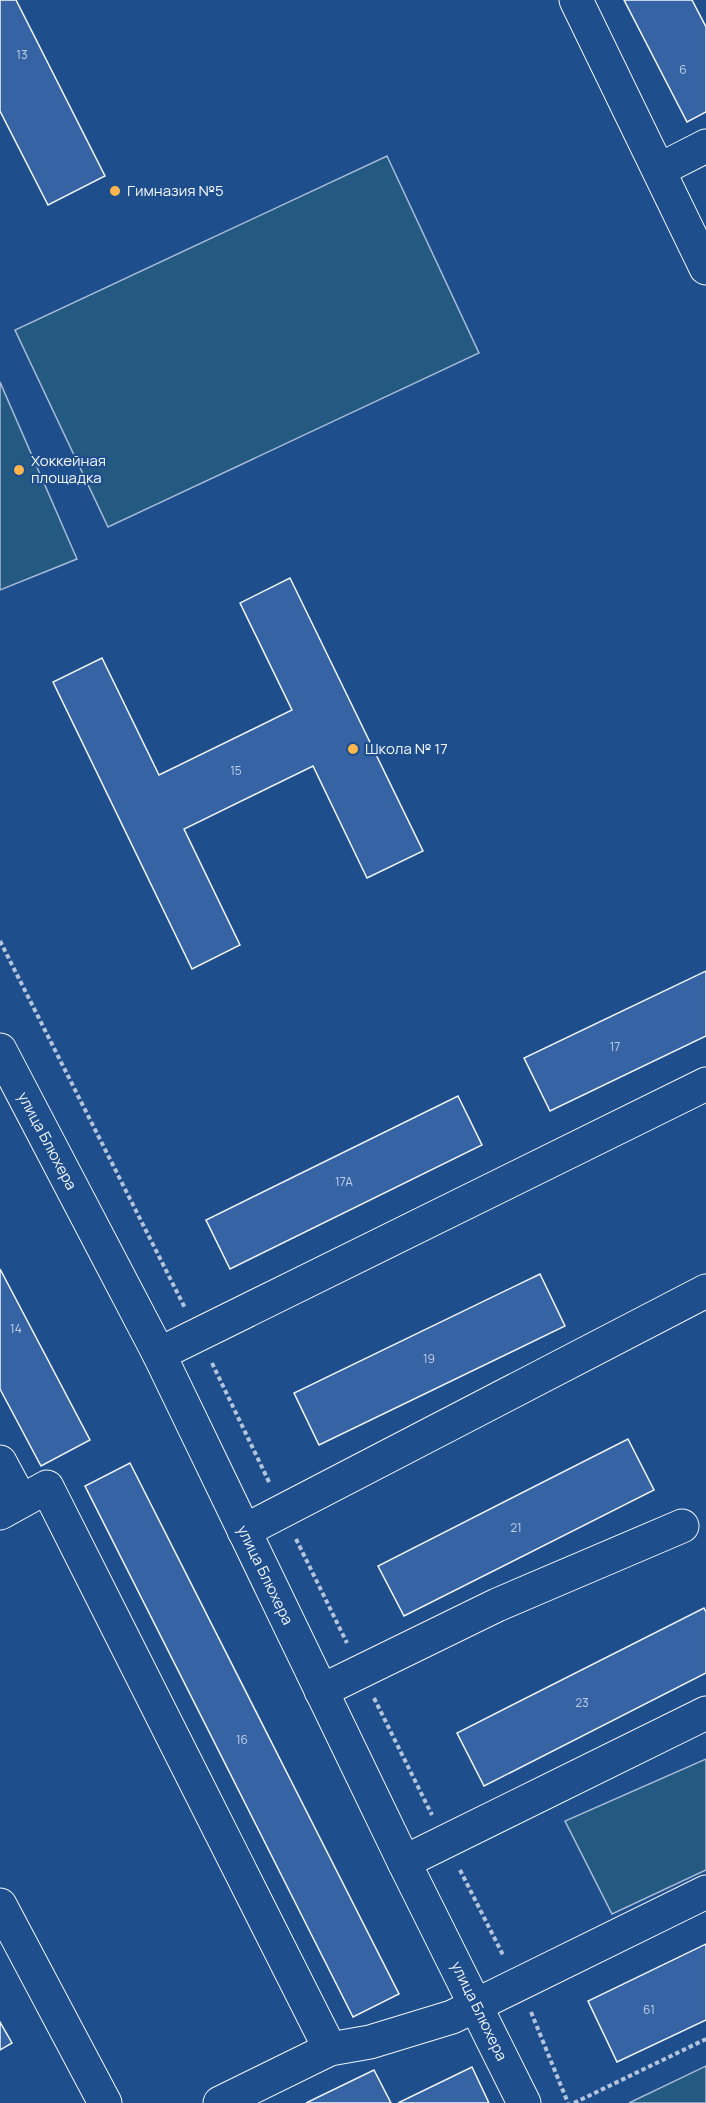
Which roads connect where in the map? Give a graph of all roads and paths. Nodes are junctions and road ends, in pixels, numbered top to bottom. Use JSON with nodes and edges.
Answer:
{"nodes":[{"id":1,"x":576,"y":0,"type":"edge"},
{"id":2,"x":706,"y":146,"type":"edge"},
{"id":3,"x":659,"y":170,"type":"junction"},
{"id":4,"x":706,"y":268,"type":"edge"},
{"id":5,"x":8,"y":956,"type":"dead end"},
{"id":6,"x":0,"y":960,"type":"edge"},
{"id":7,"x":0,"y":1050,"type":"edge"},
{"id":8,"x":706,"y":1084,"type":"edge"},
{"id":9,"x":8,"y":1085,"type":"edge"},
{"id":10,"x":704,"y":1297,"type":"edge"},
{"id":11,"x":159,"y":1354,"type":"junction"},
{"id":12,"x":0,"y":1462,"type":"edge"},
{"id":13,"x":10,"y":1507,"type":"edge"},
{"id":14,"x":682,"y":1526,"type":"dead end"},
{"id":15,"x":244,"y":1531,"type":"junction"},
{"id":16,"x":321,"y":1691,"type":"junction"},
{"id":17,"x":706,"y":1713,"type":"edge"},
{"id":18,"x":404,"y":1862,"type":"junction"},
{"id":19,"x":706,"y":1892,"type":"edge"},
{"id":20,"x":0,"y":1905,"type":"edge"},
{"id":21,"x":476,"y":2005,"type":"junction"},
{"id":22,"x":706,"y":2039,"type":"edge"},
{"id":23,"x":330,"y":2049,"type":"junction"},
{"id":24,"x":105,"y":2103,"type":"edge"},
{"id":25,"x":220,"y":2103,"type":"edge"},
{"id":26,"x":524,"y":2103,"type":"edge"},
{"id":27,"x":574,"y":2103,"type":"edge"}],
"edges":[{"from":1,"to":3,"type":"street"},
{"from":2,"to":3,"type":"street"},
{"from":3,"to":4,"type":"street"},
{"from":5,"to":6,"type":"path"},
{"from":7,"to":9,"type":"street","name":"улица Блюхера"},
{"from":8,"to":11,"type":"street"},
{"from":9,"to":11,"type":"street","name":"улица Блюхера"},
{"from":10,"to":15,"type":"street"},
{"from":11,"to":15,"type":"street","name":"улица Блюхера"},
{"from":12,"to":13,"type":"street"},
{"from":13,"to":23,"type":"street"},
{"from":14,"to":16,"type":"street"},
{"from":15,"to":16,"type":"street","name":"улица Блюхера"},
{"from":16,"to":18,"type":"street","name":"улица Блюхера"},
{"from":17,"to":18,"type":"street"},
{"from":18,"to":21,"type":"street","name":"улица Блюхера"},
{"from":19,"to":21,"type":"street"},
{"from":20,"to":24,"type":"street"},
{"from":21,"to":23,"type":"street"},
{"from":21,"to":26,"type":"street","name":"улица Блюхера"},
{"from":22,"to":27,"type":"path"},
{"from":23,"to":25,"type":"street"}]}
